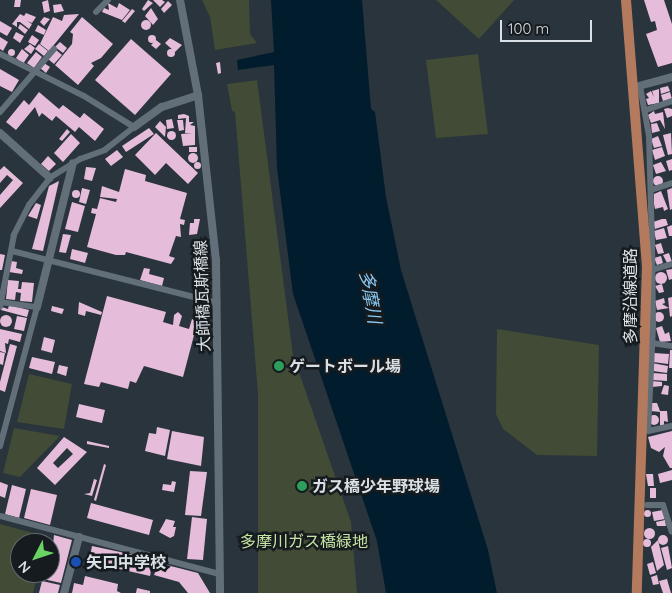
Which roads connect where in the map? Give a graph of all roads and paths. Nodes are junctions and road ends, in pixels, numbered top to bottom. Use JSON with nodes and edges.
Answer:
{"nodes":[{"id":1,"x":108,"y":0,"type":"edge"},
{"id":2,"x":180,"y":0,"type":"edge"},
{"id":3,"x":626,"y":0,"type":"edge"},
{"id":4,"x":96,"y":12,"type":"dead end"},
{"id":5,"x":54,"y":50,"type":"dead end"},
{"id":6,"x":0,"y":54,"type":"edge"},
{"id":7,"x":34,"y":74,"type":"junction"},
{"id":8,"x":672,"y":77,"type":"edge"},
{"id":9,"x":638,"y":86,"type":"junction"},
{"id":10,"x":198,"y":95,"type":"junction"},
{"id":11,"x":672,"y":101,"type":"edge"},
{"id":12,"x":646,"y":110,"type":"junction"},
{"id":13,"x":0,"y":112,"type":"edge"},
{"id":14,"x":134,"y":127,"type":"junction"},
{"id":15,"x":0,"y":133,"type":"edge"},
{"id":16,"x":73,"y":163,"type":"junction"},
{"id":17,"x":50,"y":178,"type":"junction"},
{"id":18,"x":672,"y":183,"type":"edge"},
{"id":19,"x":650,"y":190,"type":"junction"},
{"id":20,"x":12,"y":251,"type":"junction"},
{"id":21,"x":50,"y":259,"type":"junction"},
{"id":22,"x":672,"y":264,"type":"edge"},
{"id":23,"x":652,"y":270,"type":"junction"},
{"id":24,"x":2,"y":277,"type":"edge"},
{"id":25,"x":218,"y":303,"type":"junction"},
{"id":26,"x":0,"y":304,"type":"edge"},
{"id":27,"x":36,"y":307,"type":"junction"},
{"id":28,"x":652,"y":343,"type":"junction"},
{"id":29,"x":672,"y":346,"type":"edge"},
{"id":30,"x":3,"y":425,"type":"edge"},
{"id":31,"x":672,"y":426,"type":"edge"},
{"id":32,"x":0,"y":446,"type":"edge"},
{"id":33,"x":648,"y":505,"type":"dead end"},
{"id":34,"x":0,"y":516,"type":"edge"},
{"id":35,"x":672,"y":532,"type":"edge"},
{"id":36,"x":79,"y":538,"type":"junction"},
{"id":37,"x":220,"y":574,"type":"junction"},
{"id":38,"x":64,"y":593,"type":"edge"},
{"id":39,"x":220,"y":593,"type":"edge"},
{"id":40,"x":637,"y":593,"type":"edge"}],
"edges":[{"from":1,"to":4,"type":"street"},
{"from":2,"to":10,"type":"street","name":"大師橋瓦斯橋線"},
{"from":3,"to":9,"type":"main road","name":"多摩沿線道路"},
{"from":5,"to":7,"type":"street"},
{"from":6,"to":7,"type":"street"},
{"from":7,"to":13,"type":"street"},
{"from":7,"to":14,"type":"street"},
{"from":8,"to":9,"type":"street"},
{"from":9,"to":12,"type":"street"},
{"from":9,"to":40,"type":"main road","name":"多摩沿線道路"},
{"from":10,"to":14,"type":"street"},
{"from":10,"to":25,"type":"street","name":"大師橋瓦斯橋線"},
{"from":11,"to":12,"type":"street"},
{"from":12,"to":19,"type":"street"},
{"from":14,"to":16,"type":"street"},
{"from":15,"to":17,"type":"street"},
{"from":16,"to":17,"type":"street"},
{"from":16,"to":21,"type":"street"},
{"from":17,"to":20,"type":"street"},
{"from":18,"to":19,"type":"street"},
{"from":19,"to":23,"type":"street"},
{"from":20,"to":21,"type":"street"},
{"from":20,"to":24,"type":"street"},
{"from":21,"to":25,"type":"street"},
{"from":21,"to":27,"type":"street"},
{"from":22,"to":23,"type":"street"},
{"from":23,"to":28,"type":"street"},
{"from":24,"to":26,"type":"street"},
{"from":25,"to":37,"type":"street","name":"大師橋瓦斯橋線"},
{"from":26,"to":27,"type":"street"},
{"from":27,"to":30,"type":"street"},
{"from":28,"to":29,"type":"street"},
{"from":28,"to":31,"type":"street"},
{"from":30,"to":32,"type":"street"},
{"from":33,"to":35,"type":"street"},
{"from":34,"to":36,"type":"street"},
{"from":36,"to":37,"type":"street"},
{"from":36,"to":38,"type":"street"},
{"from":37,"to":39,"type":"street","name":"大師橋瓦斯橋線"}]}
